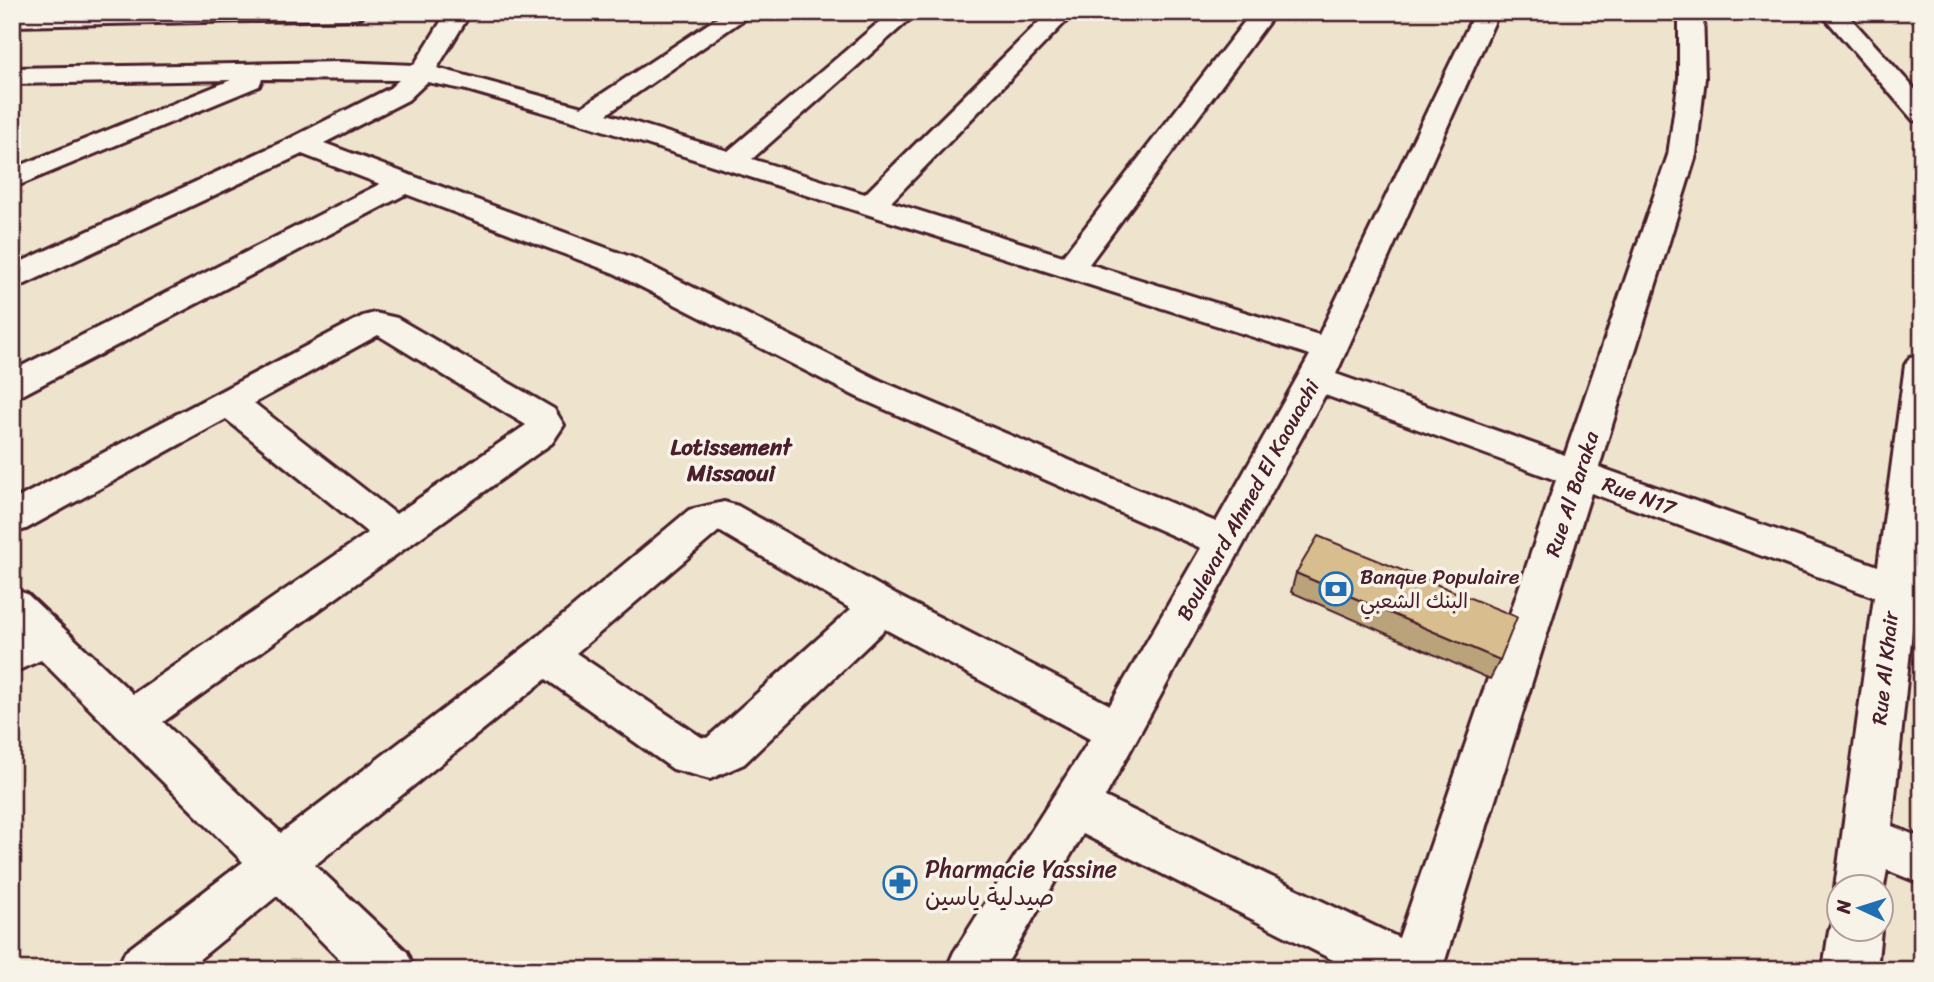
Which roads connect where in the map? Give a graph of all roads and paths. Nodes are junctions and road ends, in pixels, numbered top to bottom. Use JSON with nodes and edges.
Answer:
{"nodes":[{"id":1,"x":354,"y":12,"type":"edge"},
{"id":2,"x":459,"y":12,"type":"edge"},
{"id":3,"x":742,"y":12,"type":"edge"},
{"id":4,"x":906,"y":12,"type":"edge"},
{"id":5,"x":1063,"y":12,"type":"edge"},
{"id":6,"x":1264,"y":12,"type":"edge"},
{"id":7,"x":1488,"y":12,"type":"edge"},
{"id":8,"x":1691,"y":12,"type":"edge"},
{"id":9,"x":1832,"y":12,"type":"edge"},
{"id":10,"x":12,"y":19,"type":"edge"},
{"id":11,"x":272,"y":72,"type":"junction"},
{"id":12,"x":422,"y":73,"type":"junction"},
{"id":13,"x":12,"y":76,"type":"edge"},
{"id":14,"x":44,"y":76,"type":"junction"},
{"id":15,"x":12,"y":88,"type":"edge"},
{"id":16,"x":1916,"y":101,"type":"edge"},
{"id":17,"x":586,"y":116,"type":"junction"},
{"id":18,"x":301,"y":144,"type":"junction"},
{"id":19,"x":731,"y":163,"type":"junction"},
{"id":20,"x":12,"y":179,"type":"edge"},
{"id":21,"x":404,"y":183,"type":"junction"},
{"id":22,"x":870,"y":206,"type":"junction"},
{"id":23,"x":1069,"y":269,"type":"junction"},
{"id":24,"x":12,"y":278,"type":"edge"},
{"id":25,"x":1323,"y":365,"type":"junction"},
{"id":26,"x":1922,"y":365,"type":"edge"},
{"id":27,"x":12,"y":386,"type":"edge"},
{"id":28,"x":229,"y":402,"type":"junction"},
{"id":29,"x":1918,"y":420,"type":"edge"},
{"id":30,"x":1579,"y":474,"type":"junction"},
{"id":31,"x":12,"y":519,"type":"edge"},
{"id":32,"x":395,"y":534,"type":"junction"},
{"id":33,"x":1225,"y":542,"type":"junction"},
{"id":34,"x":1908,"y":593,"type":"edge"},
{"id":35,"x":881,"y":607,"type":"junction"},
{"id":36,"x":22,"y":633,"type":"edge"},
{"id":37,"x":545,"y":655,"type":"junction"},
{"id":38,"x":132,"y":719,"type":"junction"},
{"id":39,"x":1119,"y":732,"type":"junction"},
{"id":40,"x":1074,"y":806,"type":"junction"},
{"id":41,"x":1866,"y":838,"type":"junction"},
{"id":42,"x":1922,"y":861,"type":"edge"},
{"id":43,"x":278,"y":862,"type":"junction"},
{"id":44,"x":1862,"y":874,"type":"edge"},
{"id":45,"x":1853,"y":944,"type":"edge"},
{"id":46,"x":144,"y":970,"type":"edge"},
{"id":47,"x":388,"y":970,"type":"edge"},
{"id":48,"x":973,"y":970,"type":"edge"},
{"id":49,"x":1409,"y":970,"type":"edge"},
{"id":50,"x":1415,"y":970,"type":"edge"},
{"id":51,"x":1850,"y":970,"type":"edge"}],
"edges":[{"from":1,"to":10,"type":"street"},
{"from":2,"to":12,"type":"street"},
{"from":3,"to":17,"type":"street"},
{"from":4,"to":19,"type":"street"},
{"from":5,"to":22,"type":"street"},
{"from":6,"to":23,"type":"street"},
{"from":7,"to":25,"type":"street","name":"Boulevard Ahmed El Kaouachi"},
{"from":8,"to":30,"type":"street","name":"Rue Al Baraka"},
{"from":9,"to":16,"type":"street"},
{"from":11,"to":12,"type":"street","name":"Rue N17"},
{"from":11,"to":14,"type":"street","name":"Rue N17"},
{"from":11,"to":20,"type":"street"},
{"from":12,"to":17,"type":"street","name":"Rue N17"},
{"from":12,"to":18,"type":"street"},
{"from":13,"to":14,"type":"street","name":"Rue N17"},
{"from":14,"to":15,"type":"street"},
{"from":17,"to":19,"type":"street","name":"Rue N17"},
{"from":18,"to":21,"type":"street"},
{"from":18,"to":24,"type":"street"},
{"from":19,"to":22,"type":"street","name":"Rue N17"},
{"from":21,"to":27,"type":"street"},
{"from":21,"to":33,"type":"street"},
{"from":22,"to":23,"type":"street","name":"Rue N17"},
{"from":23,"to":25,"type":"street","name":"Rue N17"},
{"from":25,"to":30,"type":"street","name":"Rue N17"},
{"from":25,"to":33,"type":"street","name":"Boulevard Ahmed El Kaouachi"},
{"from":26,"to":29,"type":"street","name":"Rue Al Khair"},
{"from":28,"to":31,"type":"street"},
{"from":28,"to":32,"type":"street"},
{"from":28,"to":32,"type":"street"},
{"from":29,"to":34,"type":"street","name":"Rue Al Khair"},
{"from":30,"to":34,"type":"street","name":"Rue N17"},
{"from":30,"to":50,"type":"street","name":"Rue Al Baraka"},
{"from":32,"to":38,"type":"street"},
{"from":33,"to":39,"type":"street","name":"Boulevard Ahmed El Kaouachi"},
{"from":34,"to":41,"type":"street","name":"Rue Al Khair"},
{"from":35,"to":37,"type":"street"},
{"from":35,"to":37,"type":"street"},
{"from":35,"to":39,"type":"street"},
{"from":36,"to":38,"type":"street"},
{"from":37,"to":43,"type":"street"},
{"from":38,"to":43,"type":"street"},
{"from":39,"to":40,"type":"street","name":"Boulevard Ahmed El Kaouachi"},
{"from":40,"to":48,"type":"street","name":"Boulevard Ahmed El Kaouachi"},
{"from":40,"to":49,"type":"street"},
{"from":41,"to":42,"type":"street"},
{"from":41,"to":44,"type":"street","name":"Rue Al Khair"},
{"from":43,"to":46,"type":"street"},
{"from":43,"to":47,"type":"street"},
{"from":45,"to":51,"type":"street"}]}
